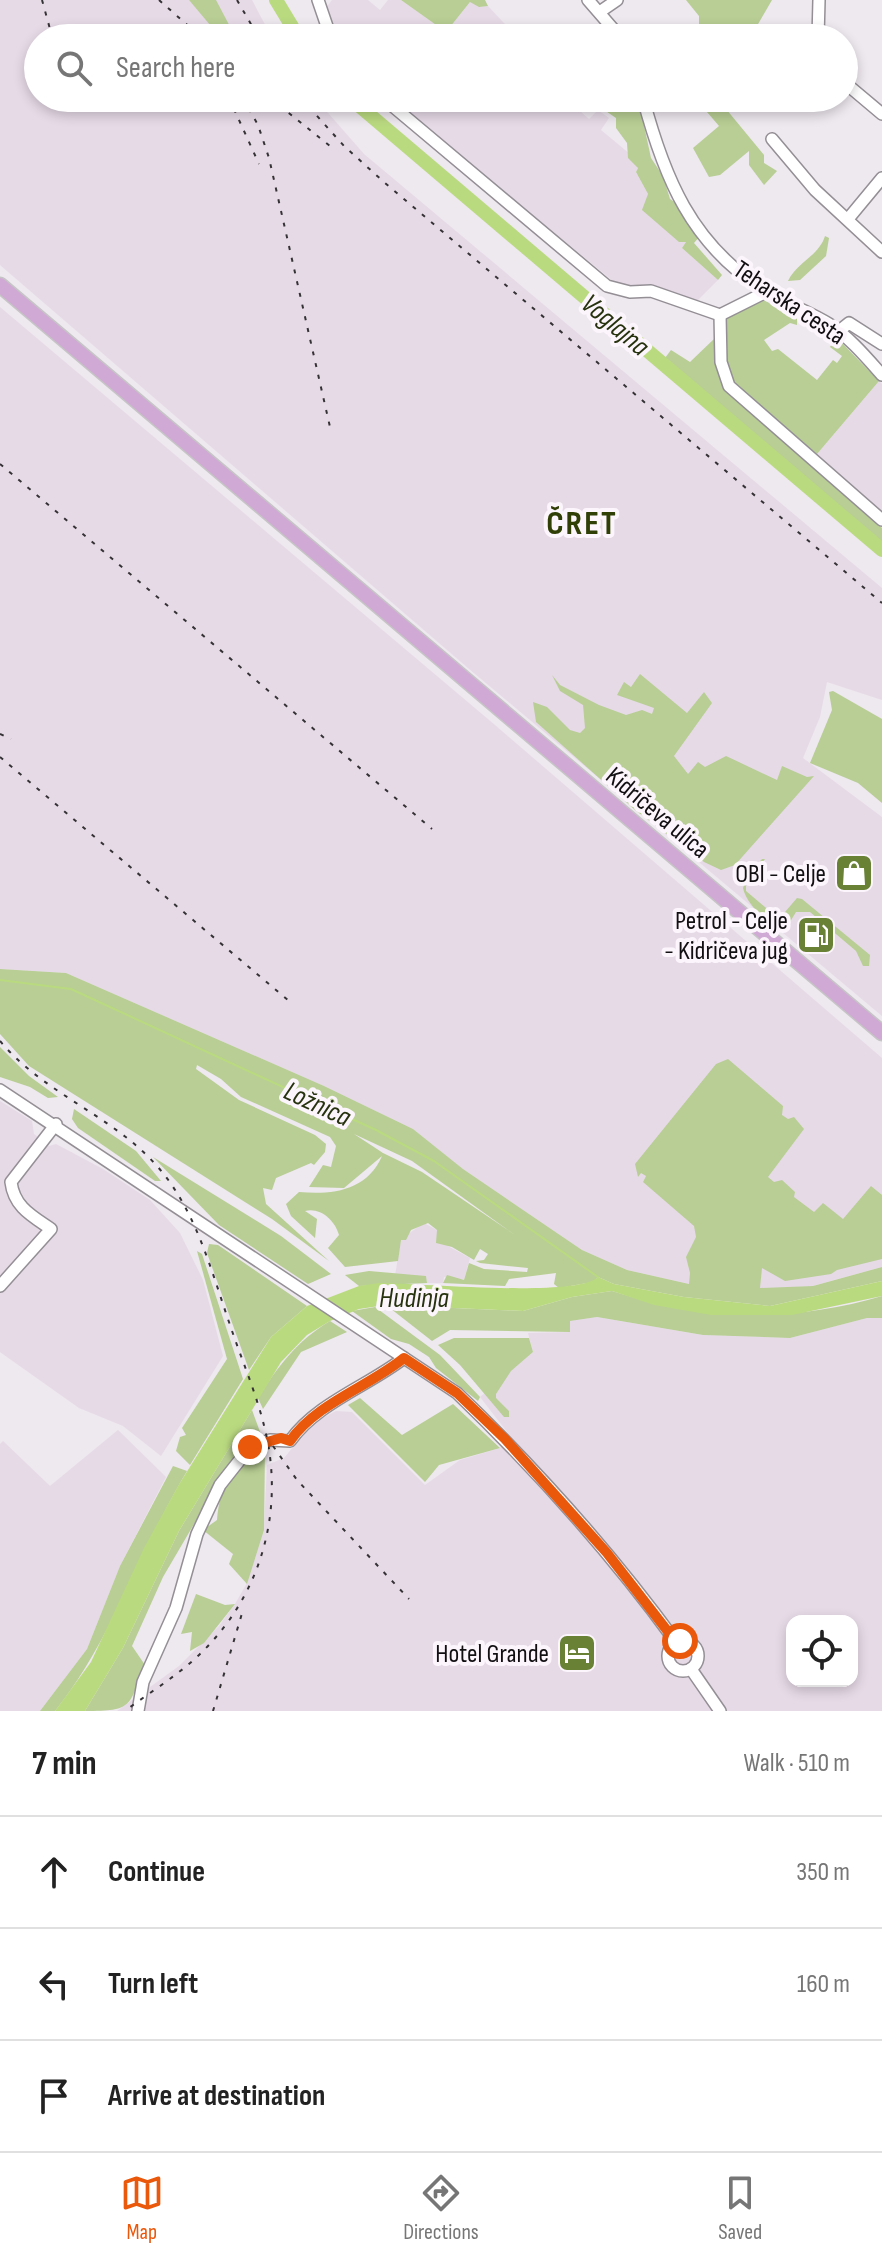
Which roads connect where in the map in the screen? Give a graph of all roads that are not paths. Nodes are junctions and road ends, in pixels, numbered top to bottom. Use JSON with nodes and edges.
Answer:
{"nodes":[{"id":1,"x":318,"y":0,"type":"edge"},
{"id":2,"x":588,"y":0,"type":"edge"},
{"id":3,"x":617,"y":0,"type":"edge"},
{"id":4,"x":819,"y":0,"type":"edge"},
{"id":5,"x":601,"y":11,"type":"junction"},
{"id":6,"x":326,"y":24,"type":"edge"},
{"id":7,"x":611,"y":24,"type":"edge"},
{"id":8,"x":818,"y":24,"type":"edge"},
{"id":9,"x":858,"y":94,"type":"edge"},
{"id":10,"x":400,"y":112,"type":"edge"},
{"id":11,"x":647,"y":112,"type":"edge"},
{"id":12,"x":882,"y":114,"type":"edge"},
{"id":13,"x":772,"y":139,"type":"dead end"},
{"id":14,"x":882,"y":178,"type":"edge"},
{"id":15,"x":848,"y":219,"type":"junction"},
{"id":16,"x":882,"y":252,"type":"edge"},
{"id":17,"x":0,"y":285,"type":"edge"},
{"id":18,"x":766,"y":292,"type":"junction"},
{"id":19,"x":720,"y":315,"type":"junction"},
{"id":20,"x":839,"y":331,"type":"junction"},
{"id":21,"x":882,"y":344,"type":"edge"},
{"id":22,"x":882,"y":375,"type":"edge"},
{"id":23,"x":882,"y":520,"type":"edge"},
{"id":24,"x":882,"y":1033,"type":"edge"},
{"id":25,"x":0,"y":1090,"type":"edge"},
{"id":26,"x":56,"y":1124,"type":"junction"},
{"id":27,"x":0,"y":1286,"type":"edge"},
{"id":28,"x":404,"y":1358,"type":"junction"},
{"id":29,"x":676,"y":1642,"type":"junction"},
{"id":30,"x":691,"y":1669,"type":"junction"},
{"id":31,"x":138,"y":1711,"type":"edge"},
{"id":32,"x":720,"y":1711,"type":"edge"}],
"edges":[{"from":1,"to":6,"type":"street"},
{"from":2,"to":5,"type":"street"},
{"from":3,"to":5,"type":"street"},
{"from":4,"to":8,"type":"street"},
{"from":5,"to":7,"type":"street"},
{"from":9,"to":12,"type":"street"},
{"from":10,"to":19,"type":"street"},
{"from":11,"to":18,"type":"street","name":"Teharska cesta"},
{"from":13,"to":15,"type":"street"},
{"from":14,"to":15,"type":"street"},
{"from":15,"to":16,"type":"street"},
{"from":17,"to":24,"type":"main road","name":"Kidričeva ulica"},
{"from":18,"to":19,"type":"street"},
{"from":18,"to":20,"type":"street","name":"Teharska cesta"},
{"from":19,"to":23,"type":"street"},
{"from":20,"to":21,"type":"street"},
{"from":20,"to":22,"type":"street","name":"Teharska cesta"},
{"from":25,"to":26,"type":"street"},
{"from":26,"to":27,"type":"street"},
{"from":26,"to":28,"type":"street"},
{"from":28,"to":29,"type":"street"},
{"from":28,"to":31,"type":"street"},
{"from":29,"to":30,"type":"street"},
{"from":29,"to":30,"type":"street"},
{"from":30,"to":32,"type":"street"}]}
